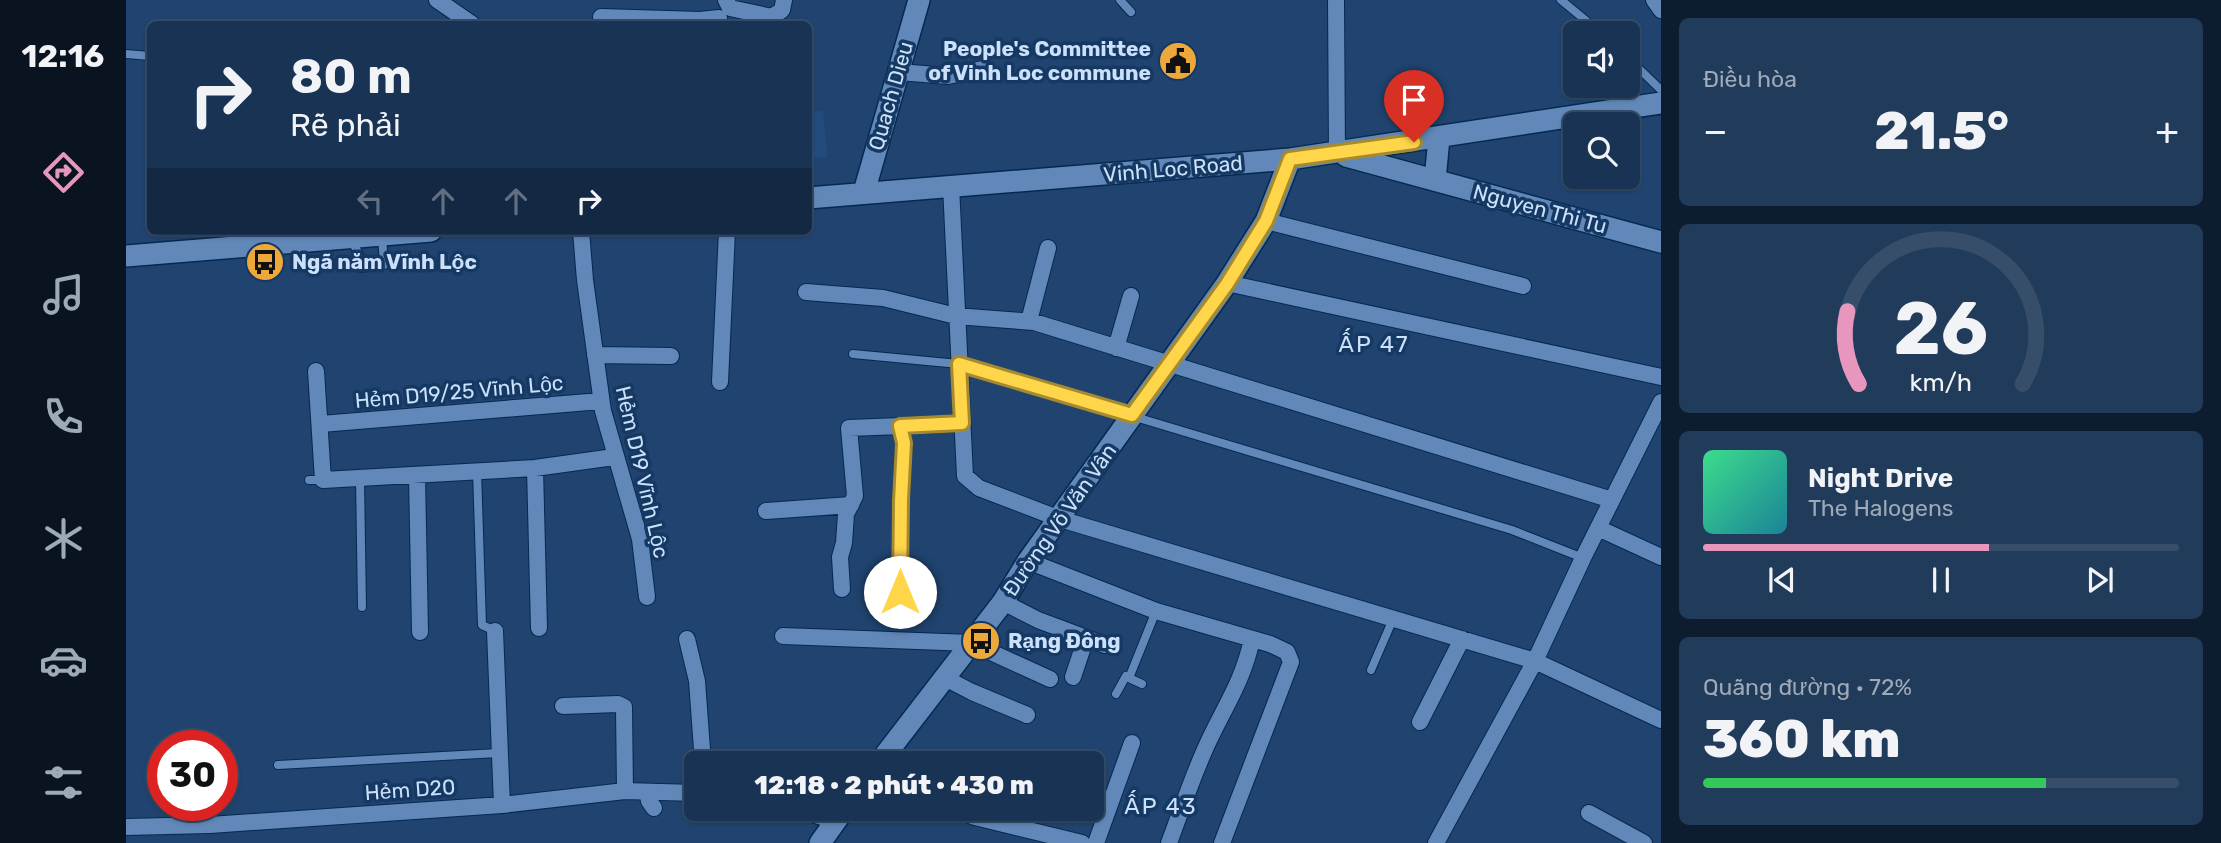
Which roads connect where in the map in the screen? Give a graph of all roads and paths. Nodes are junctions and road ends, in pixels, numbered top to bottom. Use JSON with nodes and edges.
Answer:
{"nodes":[{"id":1,"x":437,"y":0,"type":"edge"},
{"id":2,"x":784,"y":0,"type":"edge"},
{"id":3,"x":919,"y":0,"type":"edge"},
{"id":4,"x":1120,"y":0,"type":"edge"},
{"id":5,"x":1336,"y":0,"type":"edge"},
{"id":6,"x":1561,"y":0,"type":"edge"},
{"id":7,"x":1654,"y":0,"type":"edge"},
{"id":8,"x":1661,"y":10,"type":"edge"},
{"id":9,"x":1131,"y":12,"type":"dead end"},
{"id":10,"x":723,"y":13,"type":"edge"},
{"id":11,"x":601,"y":17,"type":"dead end"},
{"id":12,"x":468,"y":21,"type":"edge"},
{"id":13,"x":643,"y":21,"type":"edge"},
{"id":14,"x":1586,"y":21,"type":"edge"},
{"id":15,"x":126,"y":54,"type":"edge"},
{"id":16,"x":147,"y":56,"type":"edge"},
{"id":17,"x":982,"y":69,"type":"dead end"},
{"id":18,"x":1640,"y":70,"type":"edge"},
{"id":19,"x":899,"y":72,"type":"junction"},
{"id":20,"x":1661,"y":90,"type":"edge"},
{"id":21,"x":1661,"y":103,"type":"edge"},
{"id":22,"x":1439,"y":138,"type":"junction"},
{"id":23,"x":1337,"y":154,"type":"junction"},
{"id":24,"x":1290,"y":159,"type":"junction"},
{"id":25,"x":1435,"y":180,"type":"junction"},
{"id":26,"x":951,"y":186,"type":"junction"},
{"id":27,"x":864,"y":192,"type":"junction"},
{"id":28,"x":812,"y":198,"type":"edge"},
{"id":29,"x":1266,"y":221,"type":"junction"},
{"id":30,"x":392,"y":235,"type":"edge"},
{"id":31,"x":581,"y":235,"type":"edge"},
{"id":32,"x":727,"y":235,"type":"edge"},
{"id":33,"x":382,"y":236,"type":"junction"},
{"id":34,"x":349,"y":238,"type":"junction"},
{"id":35,"x":1661,"y":242,"type":"edge"},
{"id":36,"x":1048,"y":248,"type":"dead end"},
{"id":37,"x":126,"y":256,"type":"edge"},
{"id":38,"x":1227,"y":284,"type":"junction"},
{"id":39,"x":1522,"y":286,"type":"dead end"},
{"id":40,"x":806,"y":292,"type":"dead end"},
{"id":41,"x":1131,"y":296,"type":"dead end"},
{"id":42,"x":956,"y":316,"type":"junction"},
{"id":43,"x":1029,"y":321,"type":"junction"},
{"id":44,"x":1116,"y":348,"type":"junction"},
{"id":45,"x":853,"y":354,"type":"dead end"},
{"id":46,"x":595,"y":355,"type":"junction"},
{"id":47,"x":671,"y":356,"type":"dead end"},
{"id":48,"x":959,"y":364,"type":"junction"},
{"id":49,"x":1168,"y":365,"type":"junction"},
{"id":50,"x":316,"y":371,"type":"dead end"},
{"id":51,"x":1661,"y":377,"type":"edge"},
{"id":52,"x":720,"y":382,"type":"dead end"},
{"id":53,"x":601,"y":401,"type":"junction"},
{"id":54,"x":1661,"y":402,"type":"edge"},
{"id":55,"x":1132,"y":415,"type":"junction"},
{"id":56,"x":962,"y":423,"type":"junction"},
{"id":57,"x":321,"y":424,"type":"junction"},
{"id":58,"x":900,"y":426,"type":"junction"},
{"id":59,"x":614,"y":457,"type":"junction"},
{"id":60,"x":536,"y":468,"type":"junction"},
{"id":61,"x":477,"y":471,"type":"junction"},
{"id":62,"x":417,"y":475,"type":"junction"},
{"id":63,"x":360,"y":478,"type":"junction"},
{"id":64,"x":1612,"y":500,"type":"junction"},
{"id":65,"x":851,"y":505,"type":"junction"},
{"id":66,"x":766,"y":510,"type":"dead end"},
{"id":67,"x":1060,"y":519,"type":"junction"},
{"id":68,"x":1598,"y":528,"type":"junction"},
{"id":69,"x":1661,"y":557,"type":"edge"},
{"id":70,"x":1583,"y":558,"type":"junction"},
{"id":71,"x":1028,"y":561,"type":"junction"},
{"id":72,"x":842,"y":589,"type":"dead end"},
{"id":73,"x":900,"y":592,"type":"dead end"},
{"id":74,"x":647,"y":597,"type":"dead end"},
{"id":75,"x":1003,"y":602,"type":"junction"},
{"id":76,"x":362,"y":607,"type":"dead end"},
{"id":77,"x":1156,"y":611,"type":"junction"},
{"id":78,"x":1393,"y":619,"type":"junction"},
{"id":79,"x":539,"y":628,"type":"dead end"},
{"id":80,"x":495,"y":631,"type":"joint"},
{"id":81,"x":420,"y":632,"type":"dead end"},
{"id":82,"x":783,"y":636,"type":"dead end"},
{"id":83,"x":1086,"y":638,"type":"junction"},
{"id":84,"x":687,"y":639,"type":"dead end"},
{"id":85,"x":1252,"y":639,"type":"junction"},
{"id":86,"x":1462,"y":639,"type":"junction"},
{"id":87,"x":971,"y":643,"type":"junction"},
{"id":88,"x":1105,"y":645,"type":"dead end"},
{"id":89,"x":1535,"y":661,"type":"junction"},
{"id":90,"x":1371,"y":670,"type":"dead end"},
{"id":91,"x":1073,"y":677,"type":"dead end"},
{"id":92,"x":945,"y":678,"type":"junction"},
{"id":93,"x":1129,"y":678,"type":"junction"},
{"id":94,"x":1050,"y":679,"type":"dead end"},
{"id":95,"x":1142,"y":684,"type":"dead end"},
{"id":96,"x":1116,"y":694,"type":"dead end"},
{"id":97,"x":563,"y":706,"type":"dead end"},
{"id":98,"x":1027,"y":715,"type":"dead end"},
{"id":99,"x":1661,"y":720,"type":"edge"},
{"id":100,"x":1420,"y":722,"type":"dead end"},
{"id":101,"x":1132,"y":743,"type":"dead end"},
{"id":102,"x":702,"y":751,"type":"edge"},
{"id":103,"x":888,"y":751,"type":"edge"},
{"id":104,"x":498,"y":753,"type":"junction"},
{"id":105,"x":278,"y":765,"type":"dead end"},
{"id":106,"x":625,"y":790,"type":"junction"},
{"id":107,"x":684,"y":795,"type":"edge"},
{"id":108,"x":502,"y":805,"type":"junction"},
{"id":109,"x":1589,"y":813,"type":"dead end"},
{"id":110,"x":836,"y":821,"type":"edge"},
{"id":111,"x":991,"y":821,"type":"edge"},
{"id":112,"x":126,"y":827,"type":"edge"},
{"id":113,"x":820,"y":843,"type":"edge"},
{"id":114,"x":1082,"y":843,"type":"edge"},
{"id":115,"x":1096,"y":843,"type":"edge"},
{"id":116,"x":1169,"y":843,"type":"edge"},
{"id":117,"x":1222,"y":843,"type":"edge"},
{"id":118,"x":1436,"y":843,"type":"edge"},
{"id":119,"x":1644,"y":843,"type":"edge"}],
"edges":[{"from":1,"to":12,"type":"street"},
{"from":2,"to":10,"type":"street"},
{"from":3,"to":19,"type":"main road","name":"Quach Dieu"},
{"from":4,"to":9,"type":"lane"},
{"from":5,"to":23,"type":"street"},
{"from":6,"to":14,"type":"lane"},
{"from":7,"to":8,"type":"street"},
{"from":10,"to":13,"type":"street"},
{"from":11,"to":13,"type":"street"},
{"from":15,"to":16,"type":"lane"},
{"from":17,"to":19,"type":"street"},
{"from":18,"to":20,"type":"lane"},
{"from":19,"to":27,"type":"main road","name":"Quach Dieu"},
{"from":21,"to":22,"type":"main road","name":"Vinh Loc Road"},
{"from":22,"to":23,"type":"main road","name":"Vinh Loc Road"},
{"from":22,"to":25,"type":"main road"},
{"from":23,"to":24,"type":"main road","name":"Vinh Loc Road"},
{"from":23,"to":25,"type":"main road","name":"Nguyen Thi Tu"},
{"from":24,"to":26,"type":"main road","name":"Vinh Loc Road"},
{"from":24,"to":29,"type":"main road","name":"Đường Võ Văn Vân"},
{"from":25,"to":35,"type":"main road","name":"Nguyen Thi Tu"},
{"from":26,"to":27,"type":"main road","name":"Vinh Loc Road"},
{"from":26,"to":42,"type":"street"},
{"from":27,"to":28,"type":"main road","name":"Vinh Loc Road"},
{"from":29,"to":38,"type":"main road","name":"Đường Võ Văn Vân"},
{"from":29,"to":39,"type":"street"},
{"from":30,"to":33,"type":"main road"},
{"from":31,"to":46,"type":"street","name":"Hẻm D19 Vĩnh Lộc"},
{"from":32,"to":52,"type":"street"},
{"from":33,"to":34,"type":"main road"},
{"from":33,"to":34,"type":"lane"},
{"from":34,"to":37,"type":"main road"},
{"from":36,"to":43,"type":"street"},
{"from":38,"to":49,"type":"main road","name":"Đường Võ Văn Vân"},
{"from":38,"to":51,"type":"street"},
{"from":40,"to":42,"type":"street"},
{"from":41,"to":44,"type":"street"},
{"from":42,"to":43,"type":"street"},
{"from":42,"to":48,"type":"street"},
{"from":43,"to":44,"type":"street"},
{"from":44,"to":49,"type":"street"},
{"from":45,"to":48,"type":"lane"},
{"from":46,"to":47,"type":"street"},
{"from":46,"to":53,"type":"street","name":"Hẻm D19 Vĩnh Lộc"},
{"from":48,"to":55,"type":"lane"},
{"from":48,"to":56,"type":"street"},
{"from":49,"to":55,"type":"main road","name":"Đường Võ Văn Vân"},
{"from":49,"to":64,"type":"street"},
{"from":50,"to":57,"type":"street"},
{"from":53,"to":57,"type":"street","name":"Hẻm D19/25 Vĩnh Lộc"},
{"from":53,"to":59,"type":"street","name":"Hẻm D19 Vĩnh Lộc"},
{"from":54,"to":64,"type":"street"},
{"from":55,"to":67,"type":"main road","name":"Đường Võ Văn Vân"},
{"from":55,"to":70,"type":"lane"},
{"from":56,"to":58,"type":"street"},
{"from":56,"to":67,"type":"street"},
{"from":57,"to":63,"type":"street"},
{"from":58,"to":65,"type":"street"},
{"from":58,"to":73,"type":"street"},
{"from":59,"to":60,"type":"street"},
{"from":59,"to":74,"type":"street","name":"Hẻm D19 Vĩnh Lộc"},
{"from":60,"to":61,"type":"street"},
{"from":60,"to":79,"type":"street"},
{"from":61,"to":62,"type":"street"},
{"from":61,"to":80,"type":"lane"},
{"from":62,"to":63,"type":"street"},
{"from":62,"to":81,"type":"street"},
{"from":63,"to":76,"type":"lane"},
{"from":64,"to":68,"type":"street"},
{"from":65,"to":66,"type":"street"},
{"from":65,"to":72,"type":"street"},
{"from":67,"to":71,"type":"main road","name":"Đường Võ Văn Vân"},
{"from":67,"to":78,"type":"street"},
{"from":68,"to":69,"type":"street"},
{"from":68,"to":70,"type":"street"},
{"from":70,"to":89,"type":"street"},
{"from":71,"to":75,"type":"main road","name":"Đường Võ Văn Vân"},
{"from":71,"to":77,"type":"street"},
{"from":75,"to":83,"type":"street"},
{"from":75,"to":87,"type":"main road","name":"Đường Võ Văn Vân"},
{"from":77,"to":85,"type":"street"},
{"from":77,"to":93,"type":"lane"},
{"from":78,"to":86,"type":"street"},
{"from":78,"to":90,"type":"lane"},
{"from":80,"to":104,"type":"street"},
{"from":82,"to":87,"type":"street"},
{"from":83,"to":88,"type":"street"},
{"from":83,"to":91,"type":"street"},
{"from":84,"to":102,"type":"street"},
{"from":85,"to":116,"type":"street"},
{"from":85,"to":117,"type":"street"},
{"from":86,"to":89,"type":"street"},
{"from":86,"to":100,"type":"street"},
{"from":87,"to":92,"type":"main road","name":"Đường Võ Văn Vân"},
{"from":87,"to":94,"type":"street"},
{"from":89,"to":99,"type":"street"},
{"from":89,"to":118,"type":"street"},
{"from":92,"to":98,"type":"street"},
{"from":92,"to":103,"type":"main road","name":"Đường Võ Văn Vân"},
{"from":93,"to":95,"type":"lane"},
{"from":93,"to":96,"type":"lane"},
{"from":97,"to":106,"type":"street"},
{"from":101,"to":115,"type":"street"},
{"from":104,"to":105,"type":"lane"},
{"from":104,"to":108,"type":"street"},
{"from":106,"to":107,"type":"street","name":"Hẻm D20"},
{"from":106,"to":108,"type":"street","name":"Hẻm D20"},
{"from":108,"to":112,"type":"street","name":"Hẻm D20"},
{"from":109,"to":119,"type":"street"},
{"from":110,"to":113,"type":"main road"},
{"from":111,"to":114,"type":"street"}]}
